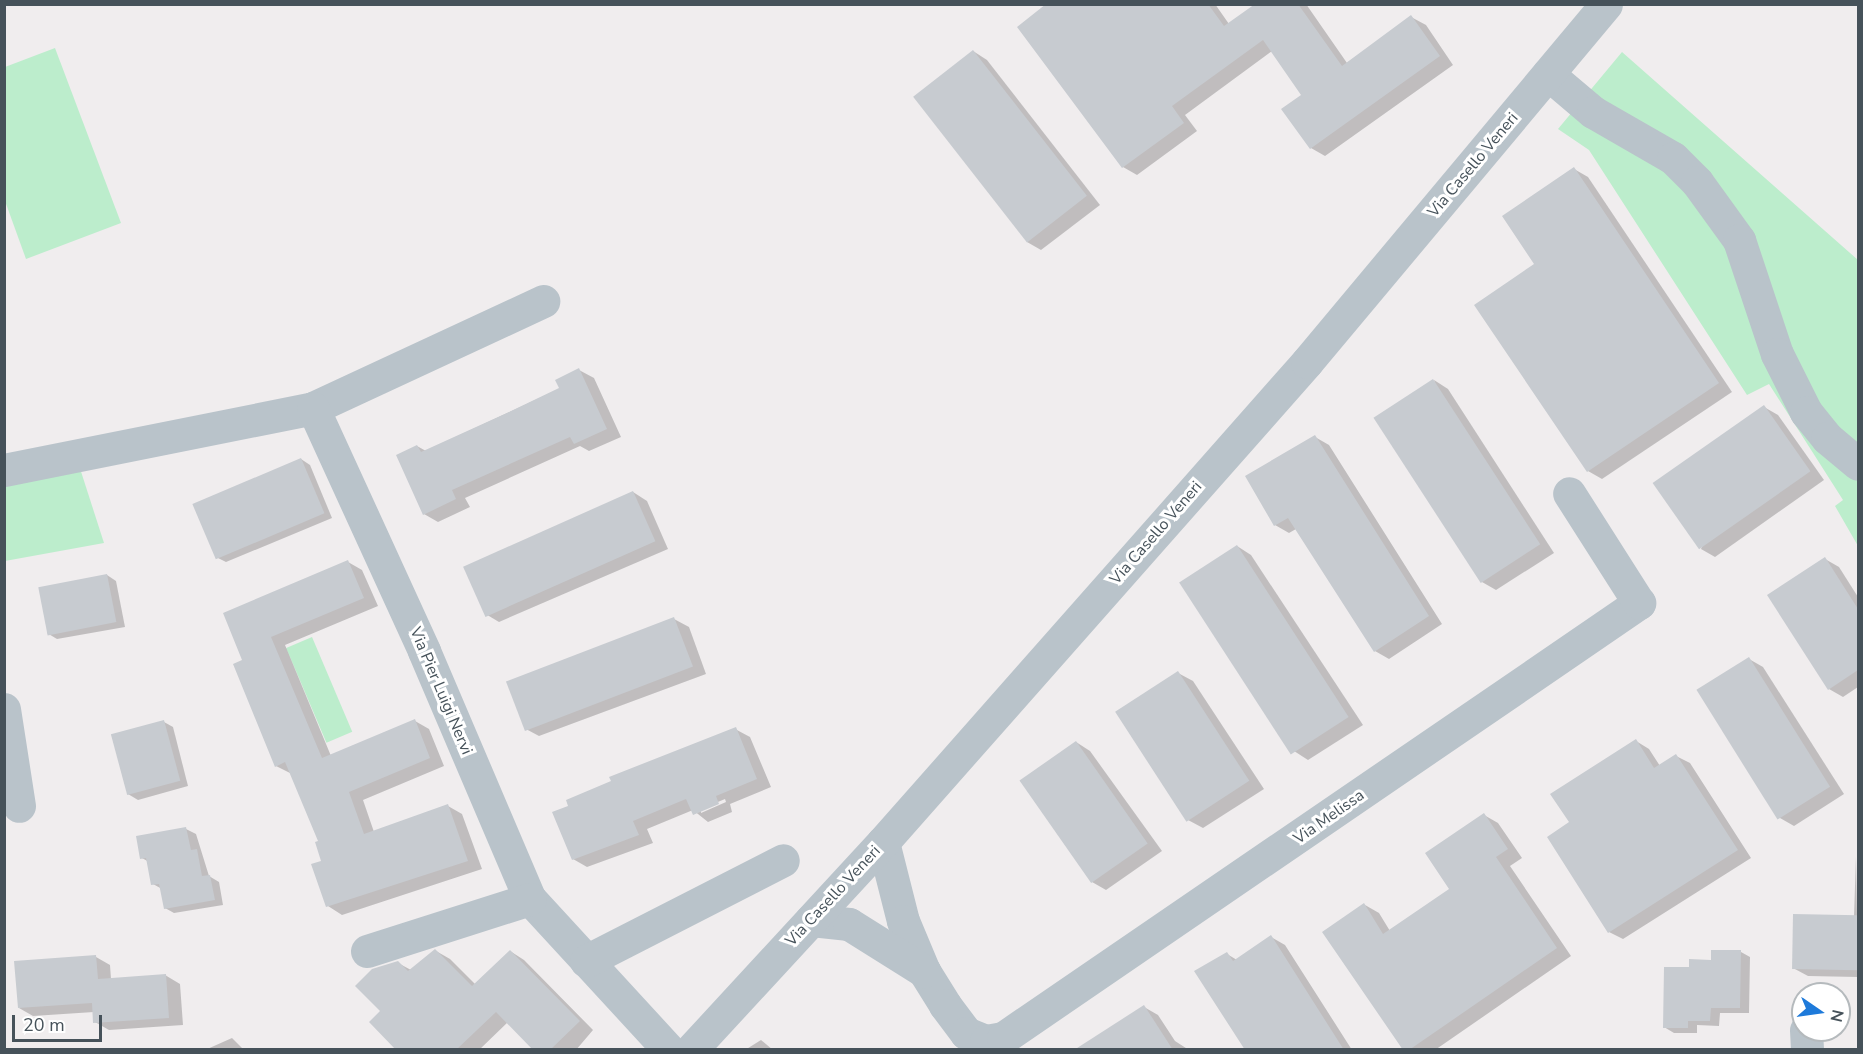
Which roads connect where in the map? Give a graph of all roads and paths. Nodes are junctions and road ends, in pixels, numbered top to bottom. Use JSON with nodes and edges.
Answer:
{"nodes":[{"id":1,"x":1606,"y":4,"type":"edge"},
{"id":2,"x":1548,"y":74,"type":"junction"},
{"id":3,"x":543,"y":302,"type":"dead end"},
{"id":4,"x":313,"y":408,"type":"junction"},
{"id":5,"x":1858,"y":464,"type":"edge"},
{"id":6,"x":4,"y":470,"type":"edge"},
{"id":7,"x":1569,"y":493,"type":"dead end"},
{"id":8,"x":4,"y":709,"type":"edge"},
{"id":9,"x":19,"y":806,"type":"dead end"},
{"id":10,"x":883,"y":842,"type":"junction"},
{"id":11,"x":783,"y":860,"type":"dead end"},
{"id":12,"x":530,"y":899,"type":"junction"},
{"id":13,"x":812,"y":920,"type":"junction"},
{"id":14,"x":367,"y":951,"type":"dead end"},
{"id":15,"x":586,"y":961,"type":"junction"},
{"id":16,"x":924,"y":971,"type":"junction"},
{"id":17,"x":669,"y":1050,"type":"edge"},
{"id":18,"x":691,"y":1050,"type":"edge"}],
"edges":[{"from":1,"to":2,"type":"street","name":"Via Casello Veneri"},
{"from":2,"to":5,"type":"street"},
{"from":2,"to":10,"type":"street","name":"Via Casello Veneri"},
{"from":3,"to":4,"type":"street"},
{"from":4,"to":6,"type":"street"},
{"from":4,"to":12,"type":"street","name":"Via Pier Luigi Nervi"},
{"from":7,"to":16,"type":"street","name":"Via Melissa"},
{"from":8,"to":9,"type":"street"},
{"from":10,"to":13,"type":"street","name":"Via Casello Veneri"},
{"from":10,"to":16,"type":"street","name":"Via Melissa"},
{"from":11,"to":15,"type":"street"},
{"from":12,"to":14,"type":"street"},
{"from":12,"to":15,"type":"street","name":"Via Pier Luigi Nervi"},
{"from":13,"to":16,"type":"street","name":"Via Melissa"},
{"from":13,"to":18,"type":"street","name":"Via Casello Veneri"},
{"from":15,"to":17,"type":"street","name":"Via Pier Luigi Nervi"}]}
